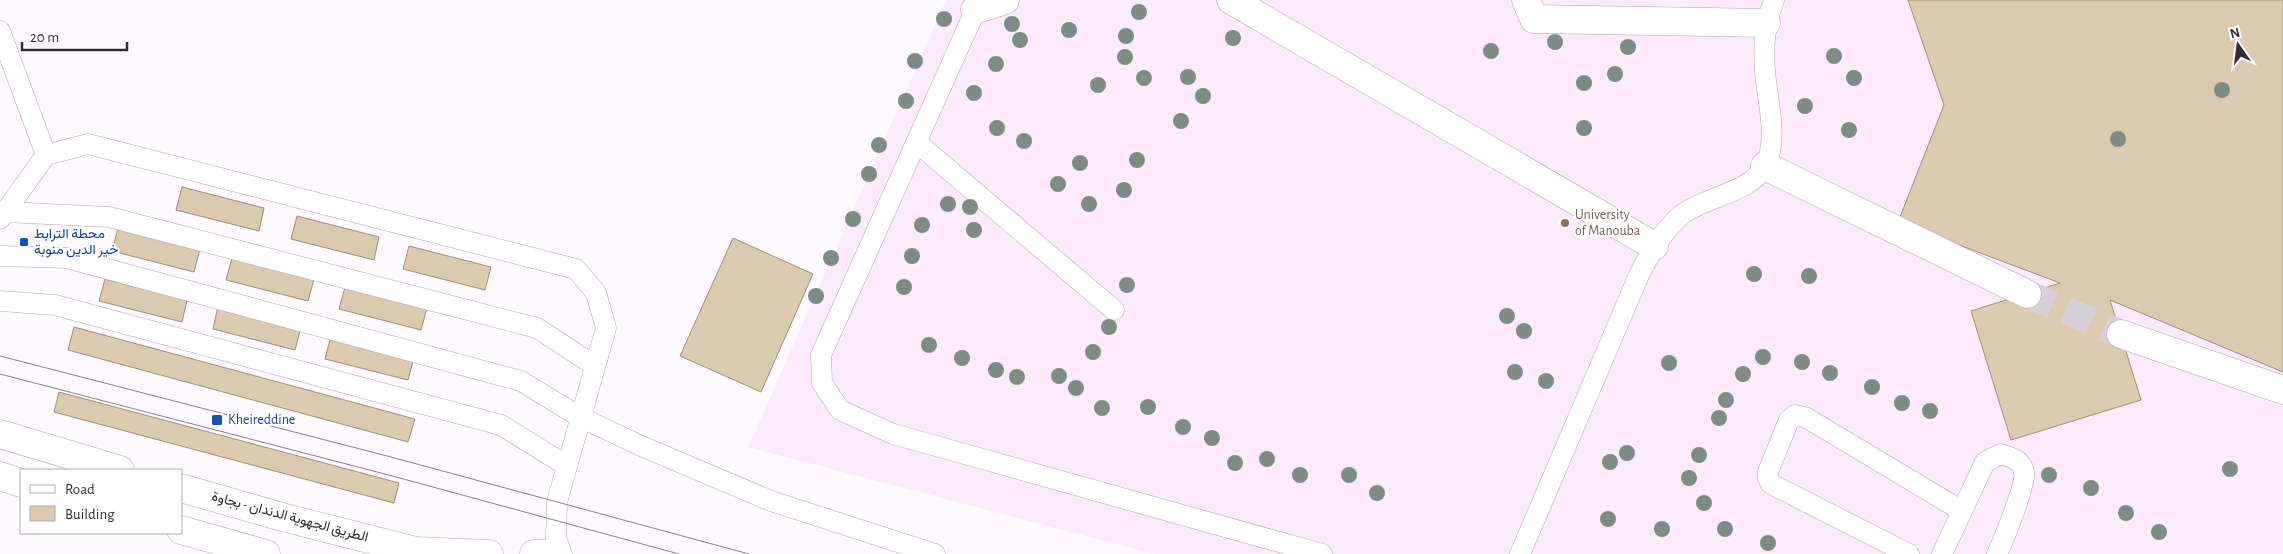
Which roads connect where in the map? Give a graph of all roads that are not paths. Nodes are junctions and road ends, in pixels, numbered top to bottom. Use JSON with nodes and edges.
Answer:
{"nodes":[{"id":1,"x":1005,"y":0,"type":"edge"},
{"id":2,"x":1230,"y":0,"type":"edge"},
{"id":3,"x":1526,"y":0,"type":"edge"},
{"id":4,"x":978,"y":5,"type":"edge"},
{"id":5,"x":1770,"y":11,"type":"edge"},
{"id":6,"x":0,"y":31,"type":"edge"},
{"id":7,"x":916,"y":142,"type":"junction"},
{"id":8,"x":46,"y":155,"type":"junction"},
{"id":9,"x":1765,"y":166,"type":"junction"},
{"id":10,"x":2,"y":215,"type":"edge"},
{"id":11,"x":1654,"y":246,"type":"junction"},
{"id":12,"x":0,"y":256,"type":"edge"},
{"id":13,"x":2028,"y":294,"type":"tunnel mouth"},
{"id":14,"x":0,"y":301,"type":"edge"},
{"id":15,"x":1114,"y":310,"type":"dead end"},
{"id":16,"x":2121,"y":334,"type":"tunnel mouth"},
{"id":17,"x":595,"y":366,"type":"junction"},
{"id":18,"x":2283,"y":390,"type":"edge"},
{"id":19,"x":580,"y":417,"type":"junction"},
{"id":20,"x":0,"y":434,"type":"edge"},
{"id":21,"x":567,"y":466,"type":"junction"},
{"id":22,"x":117,"y":469,"type":"edge"},
{"id":23,"x":0,"y":476,"type":"edge"},
{"id":24,"x":20,"y":483,"type":"edge"},
{"id":25,"x":182,"y":488,"type":"edge"},
{"id":26,"x":1962,"y":510,"type":"junction"},
{"id":27,"x":182,"y":530,"type":"edge"},
{"id":28,"x":2001,"y":553,"type":"edge"},
{"id":29,"x":266,"y":554,"type":"edge"},
{"id":30,"x":489,"y":554,"type":"edge"},
{"id":31,"x":534,"y":554,"type":"edge"},
{"id":32,"x":545,"y":554,"type":"edge"},
{"id":33,"x":562,"y":554,"type":"edge"},
{"id":34,"x":935,"y":554,"type":"edge"},
{"id":35,"x":1322,"y":554,"type":"edge"},
{"id":36,"x":1520,"y":554,"type":"edge"},
{"id":37,"x":1909,"y":554,"type":"edge"},
{"id":38,"x":1942,"y":554,"type":"edge"}],
"edges":[{"from":1,"to":4,"type":"street"},
{"from":2,"to":11,"type":"street"},
{"from":3,"to":5,"type":"street"},
{"from":4,"to":7,"type":"lane"},
{"from":5,"to":9,"type":"lane"},
{"from":6,"to":8,"type":"lane"},
{"from":7,"to":15,"type":"lane"},
{"from":7,"to":35,"type":"lane"},
{"from":8,"to":10,"type":"lane"},
{"from":8,"to":17,"type":"lane"},
{"from":9,"to":11,"type":"lane"},
{"from":9,"to":13,"type":"street"},
{"from":10,"to":17,"type":"lane"},
{"from":11,"to":36,"type":"lane"},
{"from":12,"to":19,"type":"lane"},
{"from":14,"to":21,"type":"lane"},
{"from":16,"to":18,"type":"street"},
{"from":17,"to":19,"type":"lane"},
{"from":19,"to":21,"type":"lane"},
{"from":19,"to":34,"type":"lane"},
{"from":20,"to":22,"type":"street"},
{"from":21,"to":33,"type":"lane"},
{"from":23,"to":24,"type":"street"},
{"from":25,"to":30,"type":"street","name":"الطريق الجهوية الدندان - بجاوة"},
{"from":26,"to":28,"type":"lane"},
{"from":26,"to":37,"type":"lane"},
{"from":26,"to":38,"type":"lane"},
{"from":27,"to":29,"type":"street"},
{"from":31,"to":32,"type":"street"}]}
